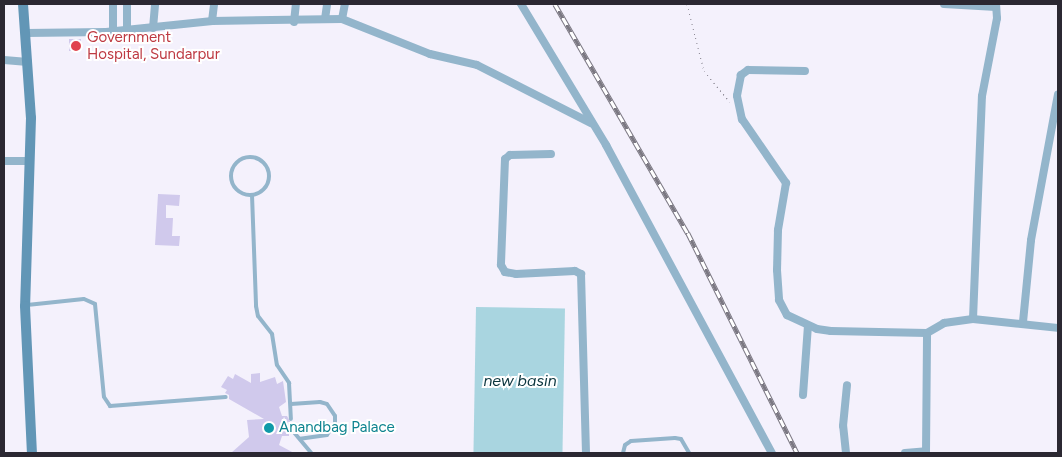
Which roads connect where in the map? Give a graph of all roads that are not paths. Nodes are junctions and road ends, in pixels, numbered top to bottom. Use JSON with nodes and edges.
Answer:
{"nodes":[{"id":1,"x":23,"y":4,"type":"edge"},
{"id":2,"x":113,"y":4,"type":"edge"},
{"id":3,"x":127,"y":4,"type":"edge"},
{"id":4,"x":156,"y":4,"type":"edge"},
{"id":5,"x":214,"y":4,"type":"edge"},
{"id":6,"x":296,"y":4,"type":"edge"},
{"id":7,"x":327,"y":4,"type":"edge"},
{"id":8,"x":344,"y":4,"type":"edge"},
{"id":9,"x":521,"y":4,"type":"edge"},
{"id":10,"x":944,"y":4,"type":"edge"},
{"id":11,"x":996,"y":5,"type":"edge"},
{"id":12,"x":325,"y":19,"type":"junction"},
{"id":13,"x":342,"y":19,"type":"junction"},
{"id":14,"x":212,"y":22,"type":"junction"},
{"id":15,"x":294,"y":22,"type":"junction"},
{"id":16,"x":153,"y":28,"type":"junction"},
{"id":17,"x":127,"y":30,"type":"junction"},
{"id":18,"x":113,"y":31,"type":"junction"},
{"id":19,"x":26,"y":33,"type":"junction"},
{"id":20,"x":4,"y":60,"type":"edge"},
{"id":21,"x":28,"y":62,"type":"junction"},
{"id":22,"x":805,"y":71,"type":"dead end"},
{"id":23,"x":1058,"y":94,"type":"edge"},
{"id":24,"x":592,"y":123,"type":"junction"},
{"id":25,"x":551,"y":154,"type":"dead end"},
{"id":26,"x":4,"y":161,"type":"edge"},
{"id":27,"x":29,"y":162,"type":"junction"},
{"id":28,"x":252,"y":196,"type":"junction"},
{"id":29,"x":25,"y":306,"type":"junction"},
{"id":30,"x":973,"y":319,"type":"junction"},
{"id":31,"x":1023,"y":322,"type":"junction"},
{"id":32,"x":808,"y":326,"type":"junction"},
{"id":33,"x":1058,"y":328,"type":"edge"},
{"id":34,"x":927,"y":333,"type":"junction"},
{"id":35,"x":847,"y":385,"type":"dead end"},
{"id":36,"x":803,"y":395,"type":"dead end"},
{"id":37,"x":226,"y":397,"type":"dead end"},
{"id":38,"x":291,"y":404,"type":"junction"},
{"id":39,"x":291,"y":418,"type":"dead end"},
{"id":40,"x":292,"y":430,"type":"dead end"},
{"id":41,"x":300,"y":439,"type":"junction"},
{"id":42,"x":926,"y":452,"type":"edge"},
{"id":43,"x":32,"y":453,"type":"edge"},
{"id":44,"x":311,"y":453,"type":"edge"},
{"id":45,"x":586,"y":453,"type":"edge"},
{"id":46,"x":623,"y":453,"type":"edge"},
{"id":47,"x":689,"y":453,"type":"edge"},
{"id":48,"x":772,"y":453,"type":"edge"},
{"id":49,"x":846,"y":453,"type":"edge"},
{"id":50,"x":905,"y":453,"type":"edge"}],
"edges":[{"from":1,"to":19,"type":"main road"},
{"from":2,"to":18,"type":"street"},
{"from":3,"to":17,"type":"street"},
{"from":4,"to":16,"type":"street"},
{"from":5,"to":14,"type":"street"},
{"from":6,"to":15,"type":"street"},
{"from":7,"to":12,"type":"street"},
{"from":8,"to":13,"type":"street"},
{"from":9,"to":24,"type":"street"},
{"from":10,"to":11,"type":"street"},
{"from":11,"to":30,"type":"street"},
{"from":12,"to":13,"type":"street"},
{"from":12,"to":15,"type":"street"},
{"from":13,"to":24,"type":"street"},
{"from":14,"to":15,"type":"street"},
{"from":14,"to":16,"type":"street"},
{"from":16,"to":17,"type":"street"},
{"from":17,"to":18,"type":"street"},
{"from":18,"to":19,"type":"street"},
{"from":19,"to":21,"type":"main road"},
{"from":20,"to":21,"type":"street"},
{"from":21,"to":27,"type":"main road"},
{"from":22,"to":32,"type":"street"},
{"from":23,"to":31,"type":"street"},
{"from":24,"to":48,"type":"street"},
{"from":25,"to":45,"type":"street"},
{"from":26,"to":27,"type":"street"},
{"from":27,"to":29,"type":"main road"},
{"from":28,"to":28,"type":"lane"},
{"from":28,"to":38,"type":"lane"},
{"from":29,"to":37,"type":"lane"},
{"from":29,"to":43,"type":"main road"},
{"from":30,"to":31,"type":"street"},
{"from":30,"to":34,"type":"street"},
{"from":31,"to":33,"type":"street"},
{"from":32,"to":34,"type":"street"},
{"from":32,"to":36,"type":"street"},
{"from":34,"to":42,"type":"street"},
{"from":35,"to":49,"type":"street"},
{"from":38,"to":39,"type":"lane"},
{"from":38,"to":41,"type":"lane"},
{"from":40,"to":41,"type":"lane"},
{"from":41,"to":44,"type":"lane"},
{"from":42,"to":50,"type":"street"},
{"from":46,"to":47,"type":"lane"}]}
